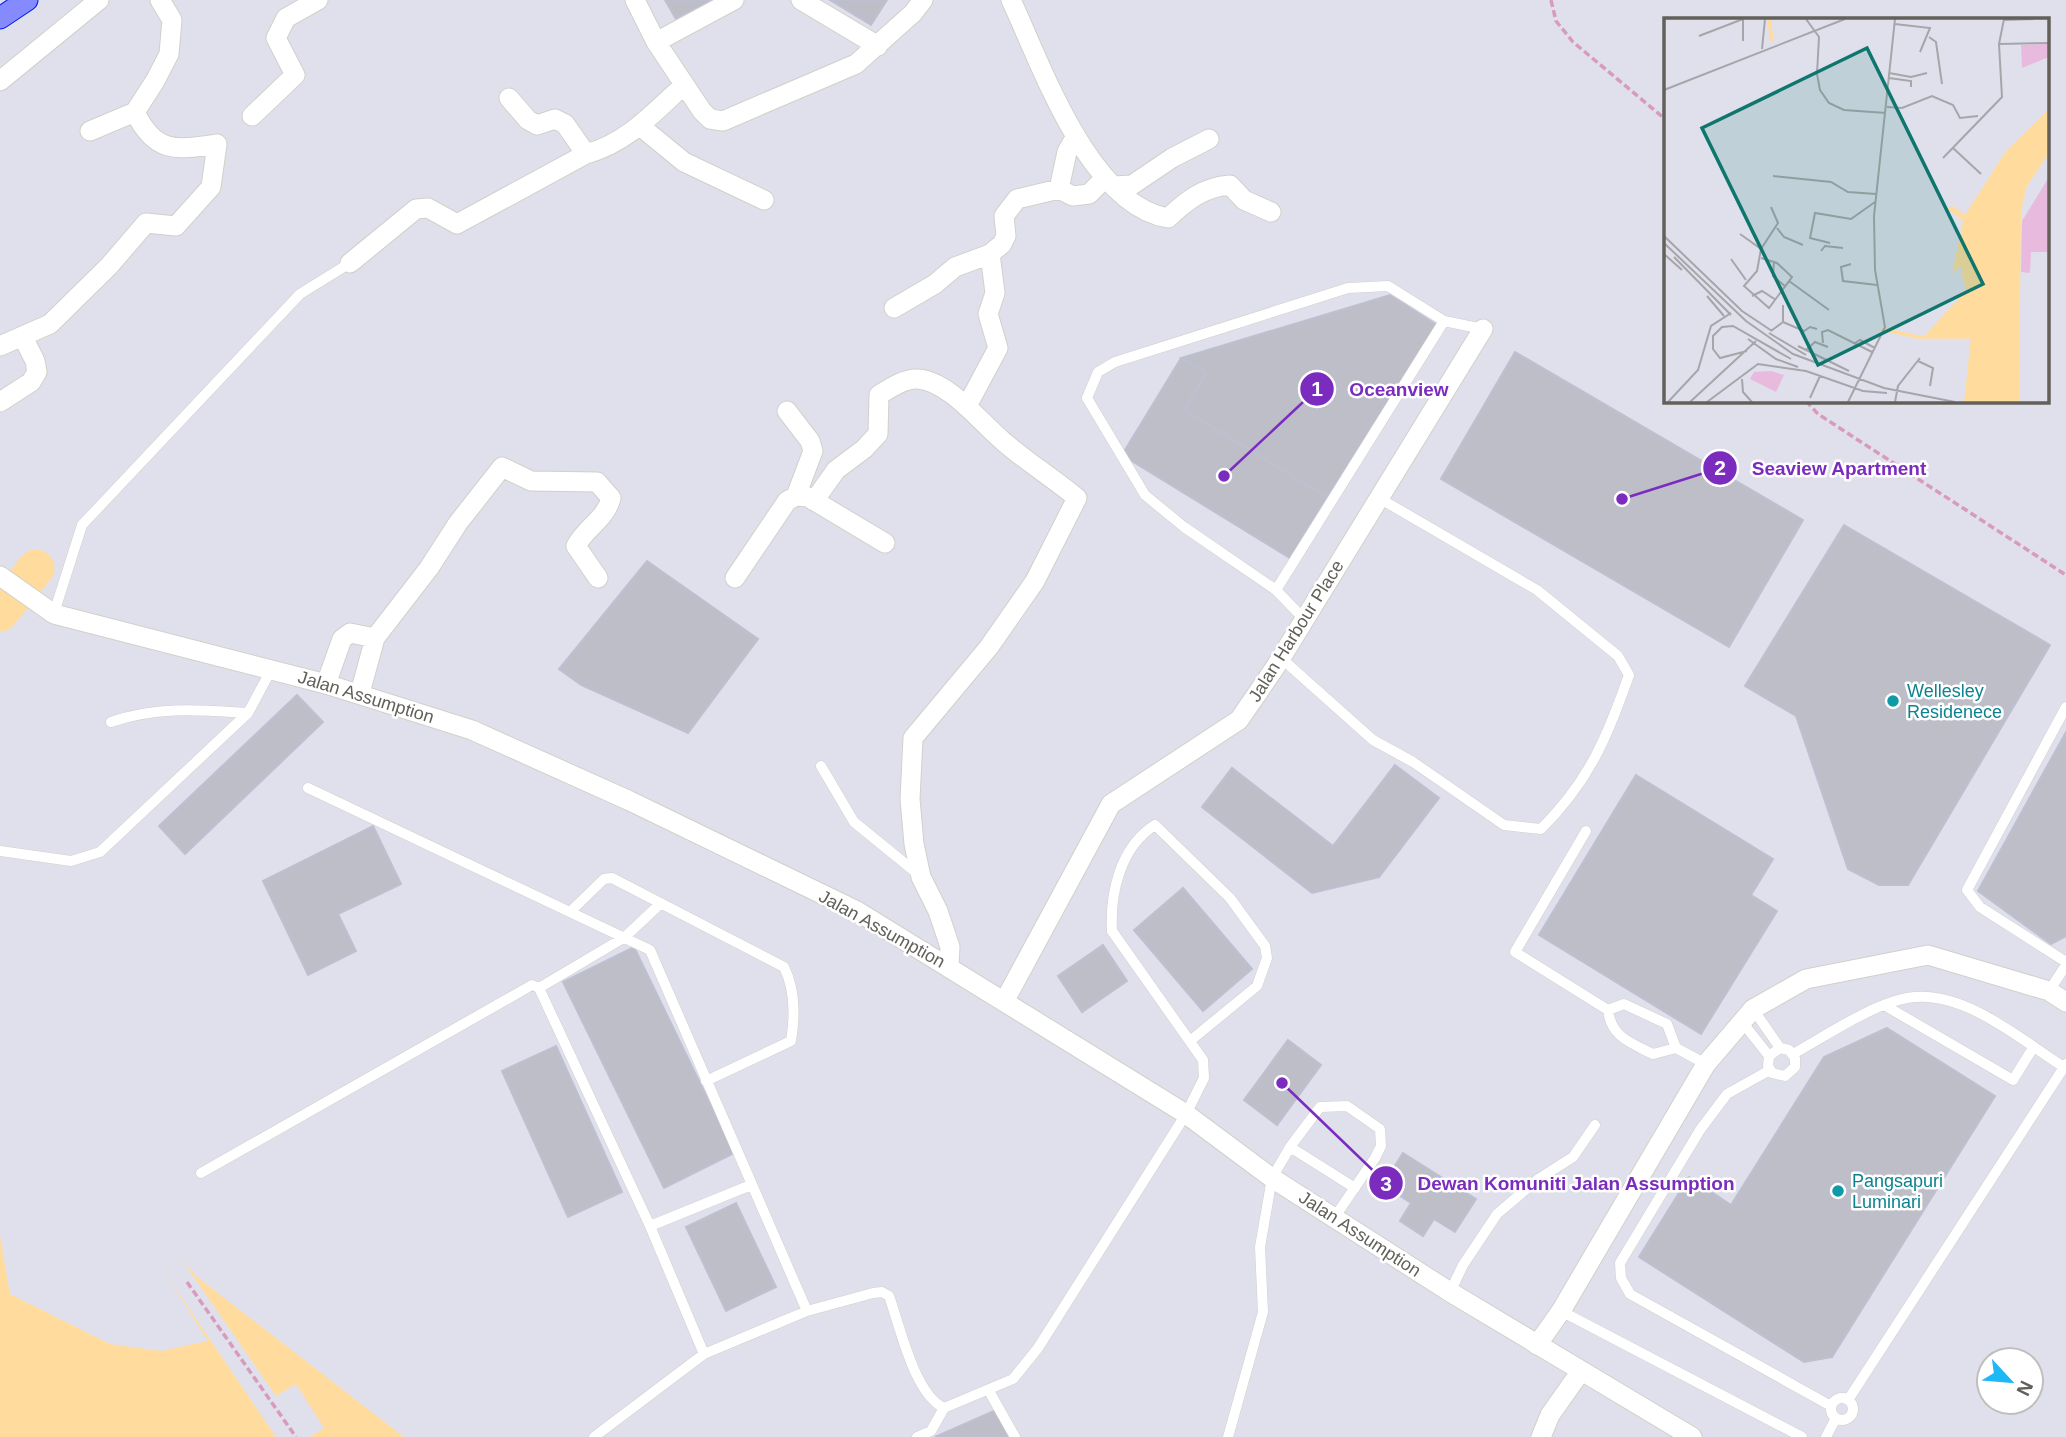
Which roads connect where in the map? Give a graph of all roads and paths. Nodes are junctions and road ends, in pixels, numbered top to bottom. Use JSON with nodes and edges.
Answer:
{"nodes":[{"id":1,"x":27,"y":0,"type":"edge"},
{"id":2,"x":99,"y":0,"type":"edge"},
{"id":3,"x":160,"y":0,"type":"edge"},
{"id":4,"x":318,"y":0,"type":"edge"},
{"id":5,"x":635,"y":0,"type":"edge"},
{"id":6,"x":734,"y":0,"type":"edge"},
{"id":7,"x":801,"y":0,"type":"edge"},
{"id":8,"x":923,"y":0,"type":"edge"},
{"id":9,"x":1011,"y":0,"type":"edge"},
{"id":10,"x":1551,"y":0,"type":"edge"},
{"id":11,"x":0,"y":18,"type":"edge"},
{"id":12,"x":656,"y":42,"type":"junction"},
{"id":13,"x":878,"y":46,"type":"junction"},
{"id":14,"x":0,"y":81,"type":"edge"},
{"id":15,"x":684,"y":85,"type":"junction"},
{"id":16,"x":509,"y":98,"type":"dead end"},
{"id":17,"x":135,"y":112,"type":"junction"},
{"id":18,"x":252,"y":116,"type":"dead end"},
{"id":19,"x":1664,"y":118,"type":"edge"},
{"id":20,"x":640,"y":126,"type":"junction"},
{"id":21,"x":90,"y":131,"type":"dead end"},
{"id":22,"x":1076,"y":136,"type":"junction"},
{"id":23,"x":1209,"y":139,"type":"dead end"},
{"id":24,"x":586,"y":154,"type":"junction"},
{"id":25,"x":1110,"y":182,"type":"junction"},
{"id":26,"x":1059,"y":189,"type":"junction"},
{"id":27,"x":764,"y":200,"type":"dead end"},
{"id":28,"x":1271,"y":212,"type":"dead end"},
{"id":29,"x":990,"y":254,"type":"junction"},
{"id":30,"x":350,"y":263,"type":"joint"},
{"id":31,"x":894,"y":309,"type":"dead end"},
{"id":32,"x":1444,"y":321,"type":"junction"},
{"id":33,"x":1483,"y":329,"type":"joint"},
{"id":34,"x":23,"y":337,"type":"junction"},
{"id":35,"x":0,"y":346,"type":"edge"},
{"id":36,"x":0,"y":402,"type":"edge"},
{"id":37,"x":1807,"y":402,"type":"edge"},
{"id":38,"x":967,"y":406,"type":"junction"},
{"id":39,"x":787,"y":411,"type":"dead end"},
{"id":40,"x":805,"y":498,"type":"junction"},
{"id":41,"x":1379,"y":498,"type":"junction"},
{"id":42,"x":885,"y":543,"type":"dead end"},
{"id":43,"x":2066,"y":575,"type":"edge"},
{"id":44,"x":598,"y":578,"type":"dead end"},
{"id":45,"x":736,"y":578,"type":"dead end"},
{"id":46,"x":4,"y":579,"type":"edge"},
{"id":47,"x":1276,"y":590,"type":"junction"},
{"id":48,"x":54,"y":614,"type":"junction"},
{"id":49,"x":1304,"y":619,"type":"junction"},
{"id":50,"x":375,"y":638,"type":"junction"},
{"id":51,"x":1281,"y":658,"type":"junction"},
{"id":52,"x":271,"y":670,"type":"junction"},
{"id":53,"x":326,"y":684,"type":"junction"},
{"id":54,"x":360,"y":693,"type":"junction"},
{"id":55,"x":2066,"y":706,"type":"edge"},
{"id":56,"x":248,"y":713,"type":"junction"},
{"id":57,"x":111,"y":722,"type":"dead end"},
{"id":58,"x":821,"y":766,"type":"dead end"},
{"id":59,"x":309,"y":788,"type":"dead end"},
{"id":60,"x":1587,"y":831,"type":"dead end"},
{"id":61,"x":0,"y":850,"type":"edge"},
{"id":62,"x":921,"y":877,"type":"junction"},
{"id":63,"x":661,"y":903,"type":"junction"},
{"id":64,"x":571,"y":911,"type":"junction"},
{"id":65,"x":625,"y":937,"type":"junction"},
{"id":66,"x":2066,"y":964,"type":"edge"},
{"id":67,"x":949,"y":966,"type":"junction"},
{"id":68,"x":539,"y":988,"type":"junction"},
{"id":69,"x":2049,"y":990,"type":"junction"},
{"id":70,"x":1004,"y":1000,"type":"junction"},
{"id":71,"x":2066,"y":1002,"type":"edge"},
{"id":72,"x":1884,"y":1005,"type":"junction"},
{"id":73,"x":1608,"y":1010,"type":"junction"},
{"id":74,"x":1748,"y":1016,"type":"junction"},
{"id":75,"x":1190,"y":1041,"type":"junction"},
{"id":76,"x":1676,"y":1048,"type":"junction"},
{"id":77,"x":1780,"y":1048,"type":"junction"},
{"id":78,"x":2033,"y":1048,"type":"junction"},
{"id":79,"x":1793,"y":1054,"type":"junction"},
{"id":80,"x":1769,"y":1056,"type":"junction"},
{"id":81,"x":1706,"y":1064,"type":"junction"},
{"id":82,"x":2065,"y":1066,"type":"edge"},
{"id":83,"x":1770,"y":1070,"type":"junction"},
{"id":84,"x":706,"y":1081,"type":"junction"},
{"id":85,"x":1186,"y":1114,"type":"junction"},
{"id":86,"x":1595,"y":1125,"type":"dead end"},
{"id":87,"x":1290,"y":1147,"type":"junction"},
{"id":88,"x":201,"y":1173,"type":"dead end"},
{"id":89,"x":1272,"y":1178,"type":"junction"},
{"id":90,"x":751,"y":1185,"type":"junction"},
{"id":91,"x":1355,"y":1188,"type":"junction"},
{"id":92,"x":1334,"y":1218,"type":"junction"},
{"id":93,"x":650,"y":1226,"type":"junction"},
{"id":94,"x":187,"y":1282,"type":"dead end"},
{"id":95,"x":1450,"y":1292,"type":"junction"},
{"id":96,"x":807,"y":1311,"type":"junction"},
{"id":97,"x":1561,"y":1311,"type":"junction"},
{"id":98,"x":1537,"y":1345,"type":"junction"},
{"id":99,"x":704,"y":1354,"type":"junction"},
{"id":100,"x":1581,"y":1371,"type":"junction"},
{"id":101,"x":989,"y":1391,"type":"junction"},
{"id":102,"x":1848,"y":1400,"type":"junction"},
{"id":103,"x":1832,"y":1406,"type":"junction"},
{"id":104,"x":943,"y":1408,"type":"junction"},
{"id":105,"x":1836,"y":1418,"type":"junction"},
{"id":106,"x":296,"y":1437,"type":"edge"},
{"id":107,"x":594,"y":1437,"type":"edge"},
{"id":108,"x":916,"y":1437,"type":"edge"},
{"id":109,"x":1015,"y":1437,"type":"edge"},
{"id":110,"x":1227,"y":1437,"type":"edge"},
{"id":111,"x":1541,"y":1437,"type":"edge"},
{"id":112,"x":1692,"y":1437,"type":"edge"},
{"id":113,"x":1802,"y":1437,"type":"edge"},
{"id":114,"x":1826,"y":1437,"type":"edge"}],
"edges":[{"from":1,"to":11,"type":"highway"},
{"from":2,"to":14,"type":"street"},
{"from":3,"to":17,"type":"street"},
{"from":4,"to":18,"type":"street"},
{"from":5,"to":12,"type":"street"},
{"from":6,"to":12,"type":"street"},
{"from":7,"to":13,"type":"street"},
{"from":8,"to":13,"type":"street"},
{"from":9,"to":22,"type":"street"},
{"from":10,"to":19,"type":"path"},
{"from":12,"to":15,"type":"street"},
{"from":13,"to":15,"type":"street"},
{"from":15,"to":20,"type":"street"},
{"from":16,"to":24,"type":"street"},
{"from":17,"to":21,"type":"street"},
{"from":17,"to":34,"type":"street"},
{"from":20,"to":24,"type":"street"},
{"from":20,"to":27,"type":"street"},
{"from":22,"to":25,"type":"street"},
{"from":22,"to":26,"type":"street"},
{"from":23,"to":25,"type":"street"},
{"from":24,"to":30,"type":"street"},
{"from":25,"to":26,"type":"street"},
{"from":25,"to":28,"type":"street"},
{"from":26,"to":29,"type":"street"},
{"from":29,"to":31,"type":"street"},
{"from":29,"to":38,"type":"street"},
{"from":30,"to":48,"type":"lane"},
{"from":32,"to":33,"type":"lane"},
{"from":32,"to":47,"type":"lane"},
{"from":32,"to":47,"type":"lane"},
{"from":33,"to":41,"type":"street","name":"Jalan Harbour Place"},
{"from":34,"to":35,"type":"street"},
{"from":34,"to":36,"type":"street"},
{"from":37,"to":43,"type":"path"},
{"from":38,"to":40,"type":"street"},
{"from":38,"to":62,"type":"street"},
{"from":39,"to":40,"type":"street"},
{"from":40,"to":42,"type":"street"},
{"from":40,"to":45,"type":"street"},
{"from":41,"to":49,"type":"street","name":"Jalan Harbour Place"},
{"from":41,"to":51,"type":"lane"},
{"from":44,"to":50,"type":"street"},
{"from":46,"to":48,"type":"street","name":"Jalan Assumption"},
{"from":47,"to":49,"type":"lane"},
{"from":48,"to":52,"type":"street","name":"Jalan Assumption"},
{"from":49,"to":51,"type":"street","name":"Jalan Harbour Place"},
{"from":50,"to":53,"type":"street"},
{"from":50,"to":54,"type":"street"},
{"from":51,"to":70,"type":"street","name":"Jalan Harbour Place"},
{"from":52,"to":53,"type":"street","name":"Jalan Assumption"},
{"from":52,"to":56,"type":"lane"},
{"from":53,"to":54,"type":"street","name":"Jalan Assumption"},
{"from":54,"to":67,"type":"street","name":"Jalan Assumption"},
{"from":55,"to":66,"type":"lane"},
{"from":56,"to":57,"type":"lane"},
{"from":56,"to":61,"type":"lane"},
{"from":58,"to":62,"type":"lane"},
{"from":59,"to":64,"type":"lane"},
{"from":60,"to":73,"type":"lane"},
{"from":62,"to":67,"type":"street"},
{"from":63,"to":64,"type":"lane"},
{"from":63,"to":65,"type":"lane"},
{"from":63,"to":84,"type":"lane"},
{"from":64,"to":65,"type":"lane"},
{"from":65,"to":68,"type":"lane"},
{"from":65,"to":84,"type":"lane"},
{"from":66,"to":69,"type":"lane"},
{"from":67,"to":70,"type":"street","name":"Jalan Assumption"},
{"from":68,"to":88,"type":"lane"},
{"from":68,"to":93,"type":"lane"},
{"from":69,"to":71,"type":"street"},
{"from":69,"to":74,"type":"street"},
{"from":70,"to":85,"type":"street","name":"Jalan Assumption"},
{"from":72,"to":78,"type":"lane"},
{"from":72,"to":78,"type":"lane"},
{"from":72,"to":79,"type":"lane"},
{"from":73,"to":76,"type":"lane"},
{"from":73,"to":76,"type":"lane"},
{"from":74,"to":77,"type":"lane"},
{"from":74,"to":80,"type":"lane"},
{"from":74,"to":81,"type":"street"},
{"from":75,"to":75,"type":"lane"},
{"from":75,"to":85,"type":"lane"},
{"from":76,"to":81,"type":"lane"},
{"from":77,"to":79,"type":"lane"},
{"from":77,"to":80,"type":"lane"},
{"from":78,"to":82,"type":"lane"},
{"from":79,"to":83,"type":"lane"},
{"from":80,"to":83,"type":"lane"},
{"from":81,"to":97,"type":"street"},
{"from":82,"to":102,"type":"lane"},
{"from":83,"to":103,"type":"lane"},
{"from":84,"to":90,"type":"lane"},
{"from":85,"to":89,"type":"street","name":"Jalan Assumption"},
{"from":85,"to":101,"type":"lane"},
{"from":86,"to":95,"type":"lane"},
{"from":87,"to":89,"type":"lane"},
{"from":87,"to":91,"type":"lane"},
{"from":87,"to":91,"type":"lane"},
{"from":89,"to":92,"type":"street","name":"Jalan Assumption"},
{"from":89,"to":110,"type":"lane"},
{"from":90,"to":93,"type":"lane"},
{"from":90,"to":96,"type":"lane"},
{"from":91,"to":92,"type":"lane"},
{"from":92,"to":95,"type":"street","name":"Jalan Assumption"},
{"from":93,"to":99,"type":"lane"},
{"from":94,"to":106,"type":"path"},
{"from":95,"to":98,"type":"street","name":"Jalan Assumption"},
{"from":96,"to":99,"type":"lane"},
{"from":96,"to":104,"type":"lane"},
{"from":97,"to":98,"type":"street"},
{"from":97,"to":113,"type":"lane"},
{"from":98,"to":100,"type":"street","name":"Jalan Assumption"},
{"from":99,"to":107,"type":"lane"},
{"from":100,"to":111,"type":"street"},
{"from":100,"to":112,"type":"street","name":"Jalan Assumption"},
{"from":101,"to":104,"type":"lane"},
{"from":101,"to":109,"type":"lane"},
{"from":102,"to":103,"type":"lane"},
{"from":102,"to":105,"type":"lane"},
{"from":103,"to":105,"type":"lane"},
{"from":104,"to":108,"type":"lane"},
{"from":105,"to":114,"type":"lane"}]}
